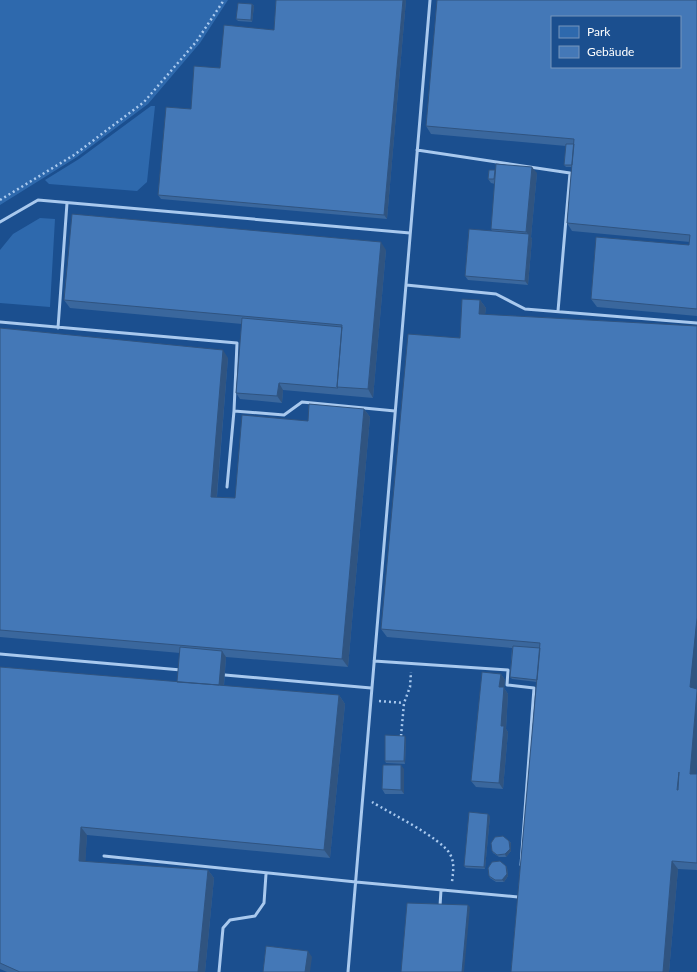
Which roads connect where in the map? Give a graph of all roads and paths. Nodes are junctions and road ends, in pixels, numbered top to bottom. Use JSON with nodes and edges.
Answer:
{"nodes":[{"id":1,"x":224,"y":0,"type":"edge"},
{"id":2,"x":430,"y":0,"type":"edge"},
{"id":3,"x":417,"y":150,"type":"junction"},
{"id":4,"x":0,"y":200,"type":"edge"},
{"id":5,"x":67,"y":203,"type":"junction"},
{"id":6,"x":0,"y":222,"type":"edge"},
{"id":7,"x":410,"y":233,"type":"junction"},
{"id":8,"x":406,"y":285,"type":"junction"},
{"id":9,"x":558,"y":312,"type":"junction"},
{"id":10,"x":0,"y":322,"type":"edge"},
{"id":11,"x":697,"y":324,"type":"edge"},
{"id":12,"x":58,"y":328,"type":"junction"},
{"id":13,"x":395,"y":411,"type":"junction"},
{"id":14,"x":234,"y":412,"type":"junction"},
{"id":15,"x":227,"y":487,"type":"dead end"},
{"id":16,"x":0,"y":654,"type":"edge"},
{"id":17,"x":374,"y":661,"type":"junction"},
{"id":18,"x":412,"y":663,"type":"junction"},
{"id":19,"x":183,"y":671,"type":"edge"},
{"id":20,"x":225,"y":675,"type":"dead end"},
{"id":21,"x":371,"y":688,"type":"junction"},
{"id":22,"x":370,"y":700,"type":"junction"},
{"id":23,"x":404,"y":703,"type":"junction"},
{"id":24,"x":401,"y":736,"type":"edge"},
{"id":25,"x":362,"y":797,"type":"junction"},
{"id":26,"x":104,"y":856,"type":"dead end"},
{"id":27,"x":520,"y":873,"type":"edge"},
{"id":28,"x":266,"y":874,"type":"junction"},
{"id":29,"x":356,"y":882,"type":"junction"},
{"id":30,"x":519,"y":889,"type":"edge"},
{"id":31,"x":441,"y":890,"type":"junction"},
{"id":32,"x":452,"y":891,"type":"junction"},
{"id":33,"x":518,"y":897,"type":"junction"},
{"id":34,"x":518,"y":904,"type":"edge"},
{"id":35,"x":440,"y":906,"type":"edge"},
{"id":36,"x":219,"y":972,"type":"edge"},
{"id":37,"x":348,"y":972,"type":"edge"}],
"edges":[{"from":1,"to":4,"type":"path"},
{"from":2,"to":3,"type":"lane"},
{"from":3,"to":7,"type":"lane"},
{"from":3,"to":9,"type":"lane"},
{"from":5,"to":6,"type":"lane"},
{"from":5,"to":7,"type":"lane"},
{"from":5,"to":12,"type":"lane"},
{"from":7,"to":8,"type":"lane"},
{"from":8,"to":9,"type":"lane"},
{"from":8,"to":13,"type":"lane"},
{"from":9,"to":11,"type":"lane"},
{"from":10,"to":12,"type":"lane"},
{"from":12,"to":14,"type":"lane"},
{"from":13,"to":14,"type":"lane"},
{"from":13,"to":17,"type":"lane"},
{"from":14,"to":15,"type":"lane"},
{"from":16,"to":19,"type":"lane"},
{"from":17,"to":18,"type":"lane"},
{"from":17,"to":21,"type":"lane"},
{"from":18,"to":23,"type":"path"},
{"from":18,"to":27,"type":"lane"},
{"from":20,"to":21,"type":"lane"},
{"from":21,"to":22,"type":"lane"},
{"from":22,"to":23,"type":"path"},
{"from":22,"to":25,"type":"lane"},
{"from":23,"to":24,"type":"path"},
{"from":25,"to":29,"type":"lane"},
{"from":25,"to":32,"type":"path"},
{"from":26,"to":28,"type":"lane"},
{"from":28,"to":29,"type":"lane"},
{"from":28,"to":36,"type":"lane"},
{"from":29,"to":31,"type":"lane"},
{"from":29,"to":37,"type":"lane"},
{"from":30,"to":33,"type":"lane"},
{"from":31,"to":32,"type":"lane"},
{"from":31,"to":35,"type":"lane"},
{"from":32,"to":33,"type":"lane"},
{"from":33,"to":34,"type":"lane"}]}
